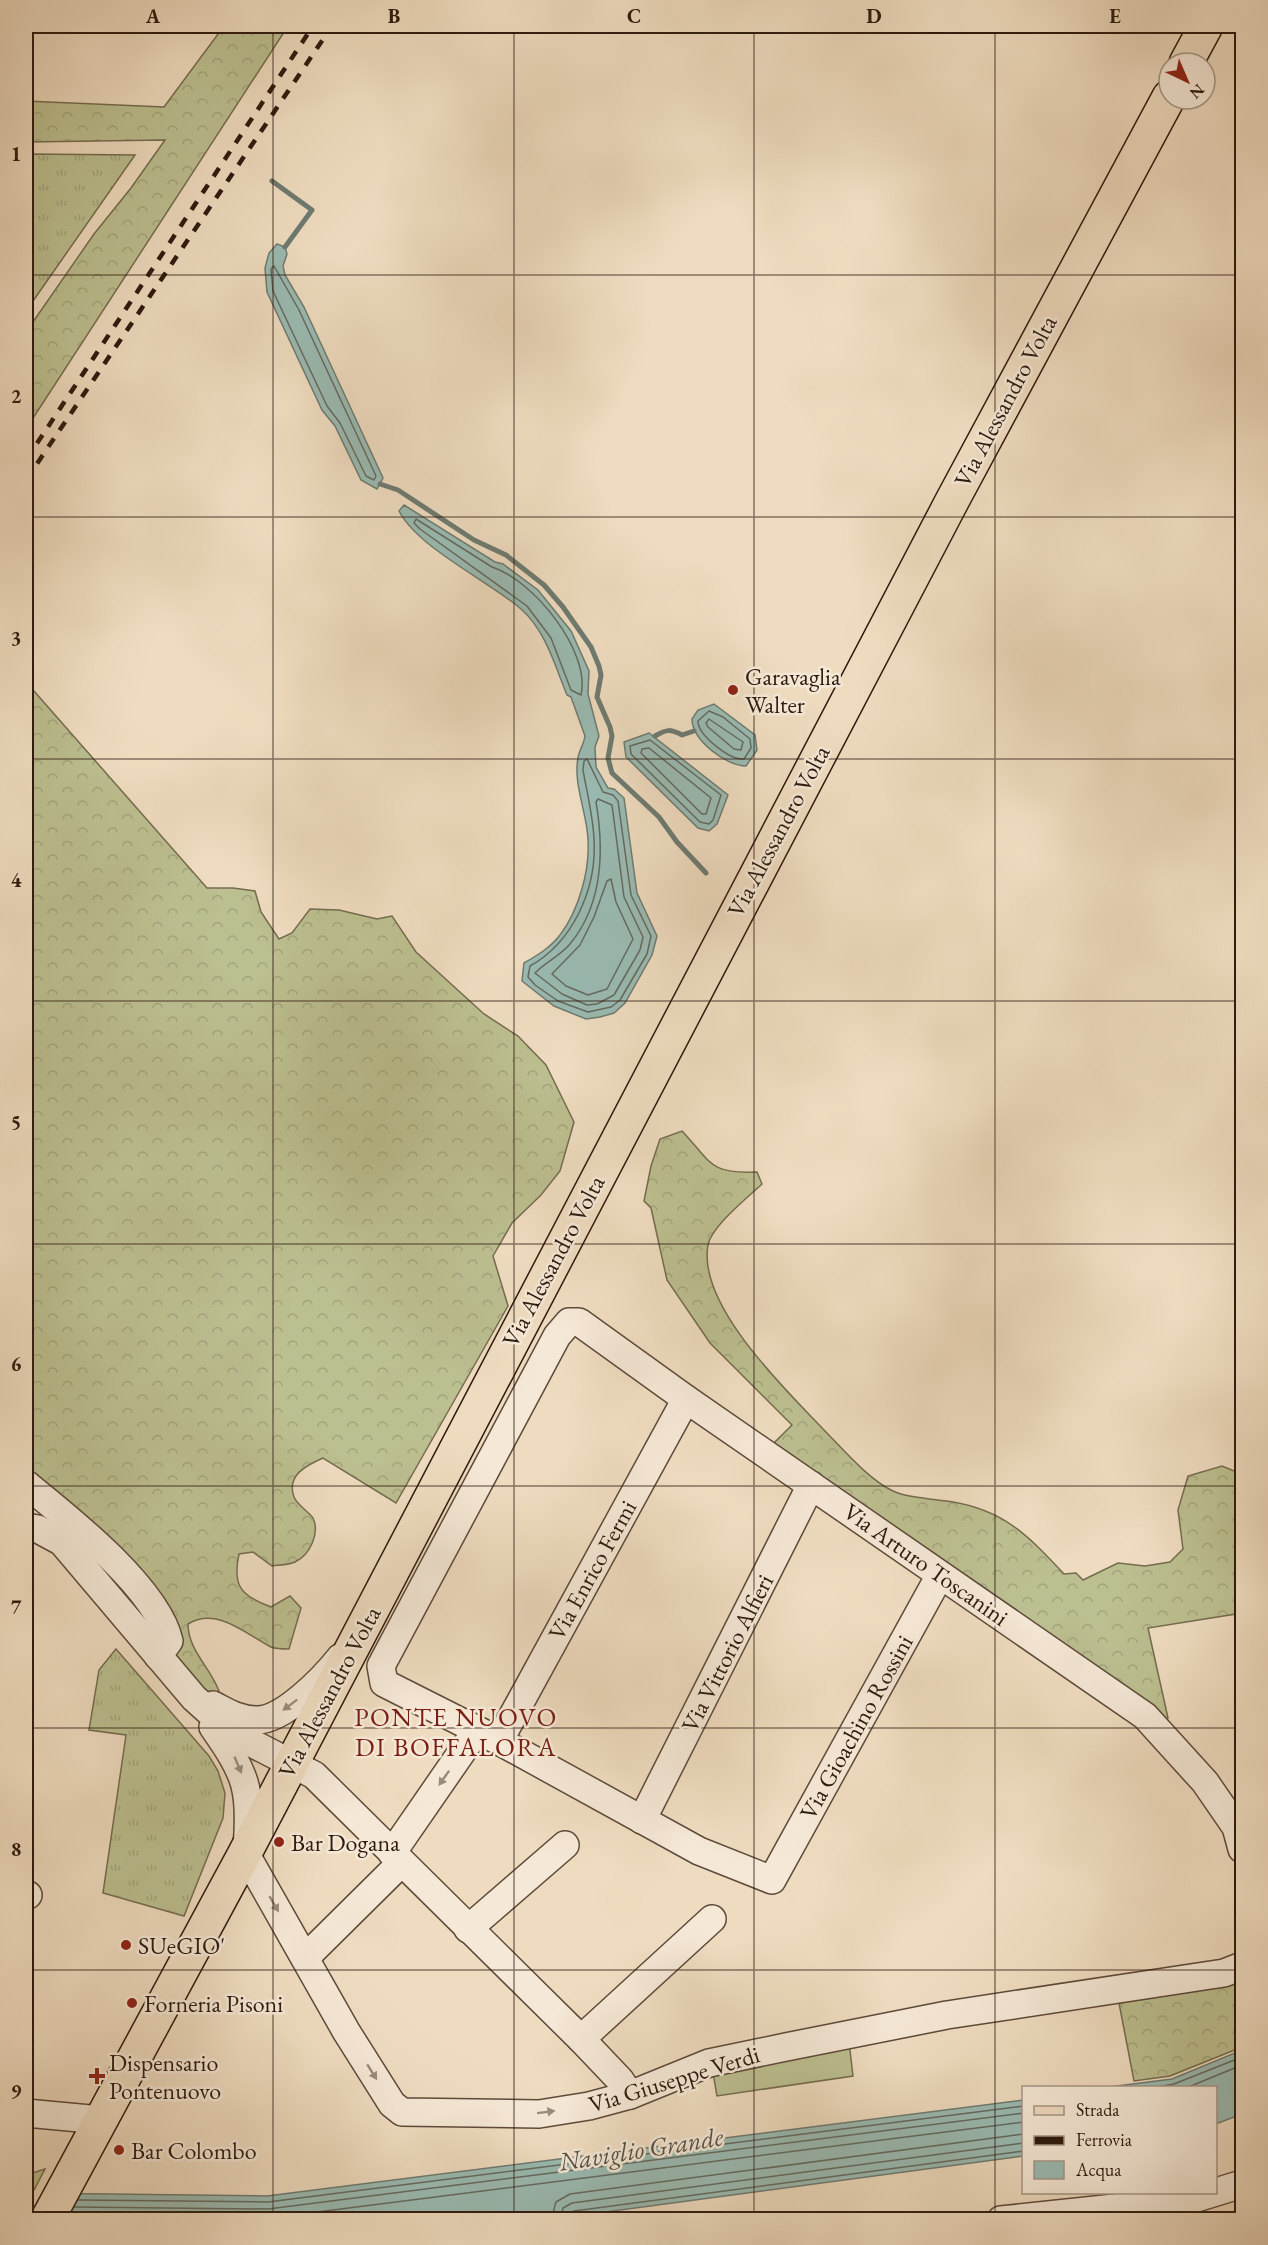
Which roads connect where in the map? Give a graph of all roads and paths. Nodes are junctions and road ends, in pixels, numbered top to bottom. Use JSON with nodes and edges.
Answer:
{"nodes":[{"id":1,"x":1206,"y":26,"type":"edge"},
{"id":2,"x":1192,"y":51,"type":"edge"},
{"id":3,"x":1161,"y":111,"type":"edge"},
{"id":4,"x":569,"y":1322,"type":"joint"},
{"id":5,"x":686,"y":1399,"type":"junction"},
{"id":6,"x":443,"y":1472,"type":"junction"},
{"id":7,"x":26,"y":1484,"type":"edge"},
{"id":8,"x":811,"y":1485,"type":"junction"},
{"id":9,"x":477,"y":1489,"type":"junction"},
{"id":10,"x":26,"y":1527,"type":"edge"},
{"id":11,"x":940,"y":1575,"type":"junction"},
{"id":12,"x":360,"y":1634,"type":"junction"},
{"id":13,"x":158,"y":1656,"type":"junction"},
{"id":14,"x":194,"y":1698,"type":"junction"},
{"id":15,"x":259,"y":1721,"type":"junction"},
{"id":16,"x":488,"y":1735,"type":"junction"},
{"id":17,"x":291,"y":1763,"type":"junction"},
{"id":18,"x":642,"y":1820,"type":"junction"},
{"id":19,"x":565,"y":1845,"type":"dead end"},
{"id":20,"x":1242,"y":1849,"type":"edge"},
{"id":21,"x":246,"y":1851,"type":"junction"},
{"id":22,"x":396,"y":1858,"type":"junction"},
{"id":23,"x":712,"y":1919,"type":"dead end"},
{"id":24,"x":468,"y":1929,"type":"junction"},
{"id":25,"x":305,"y":1958,"type":"junction"},
{"id":26,"x":1242,"y":1966,"type":"edge"},
{"id":27,"x":581,"y":2039,"type":"junction"},
{"id":28,"x":630,"y":2095,"type":"junction"},
{"id":29,"x":26,"y":2113,"type":"edge"},
{"id":30,"x":101,"y":2120,"type":"junction"},
{"id":31,"x":1242,"y":2184,"type":"edge"},
{"id":32,"x":1217,"y":2192,"type":"edge"},
{"id":33,"x":1210,"y":2194,"type":"edge"},
{"id":34,"x":47,"y":2220,"type":"edge"},
{"id":35,"x":1001,"y":2220,"type":"edge"}],
"edges":[{"from":1,"to":2,"type":"main road"},
{"from":3,"to":6,"type":"main road","name":"Via Alessandro Volta"},
{"from":4,"to":5,"type":"street","name":"Via Arturo Toscanini"},
{"from":4,"to":9,"type":"street","name":"Via Alessandro Volta"},
{"from":5,"to":8,"type":"street","name":"Via Arturo Toscanini"},
{"from":5,"to":16,"type":"street","name":"Via Enrico Fermi"},
{"from":6,"to":9,"type":"street"},
{"from":6,"to":12,"type":"main road","name":"Via Alessandro Volta"},
{"from":7,"to":13,"type":"street"},
{"from":8,"to":11,"type":"street","name":"Via Arturo Toscanini"},
{"from":8,"to":18,"type":"street","name":"Via Vittorio Alfieri"},
{"from":9,"to":16,"type":"street","name":"Via Alessandro Volta"},
{"from":10,"to":13,"type":"street"},
{"from":11,"to":18,"type":"street","name":"Via Gioachino Rossini"},
{"from":11,"to":20,"type":"street","name":"Via Arturo Toscanini"},
{"from":12,"to":15,"type":"street","one_way":true},
{"from":12,"to":17,"type":"main road","name":"Via Alessandro Volta"},
{"from":13,"to":14,"type":"street"},
{"from":14,"to":15,"type":"street"},
{"from":14,"to":17,"type":"street"},
{"from":14,"to":21,"type":"street","one_way":true},
{"from":15,"to":17,"type":"street"},
{"from":16,"to":18,"type":"street"},
{"from":16,"to":22,"type":"street","name":"Via Enrico Fermi","one_way":true},
{"from":17,"to":21,"type":"main road","name":"Via Alessandro Volta"},
{"from":17,"to":22,"type":"street"},
{"from":19,"to":24,"type":"street"},
{"from":21,"to":25,"type":"street","name":"Via Giuseppe Verdi","one_way":true},
{"from":21,"to":30,"type":"main road","name":"Via Alessandro Volta"},
{"from":22,"to":24,"type":"street"},
{"from":22,"to":25,"type":"street","name":"Via Enrico Fermi"},
{"from":23,"to":27,"type":"street"},
{"from":24,"to":27,"type":"street"},
{"from":25,"to":28,"type":"street","name":"Via Giuseppe Verdi","one_way":true},
{"from":26,"to":28,"type":"street","name":"Via Giuseppe Verdi"},
{"from":27,"to":28,"type":"street"},
{"from":29,"to":30,"type":"street"},
{"from":30,"to":34,"type":"main road","name":"Via Alessandro Volta"},
{"from":31,"to":32,"type":"street"},
{"from":33,"to":35,"type":"street"}]}
